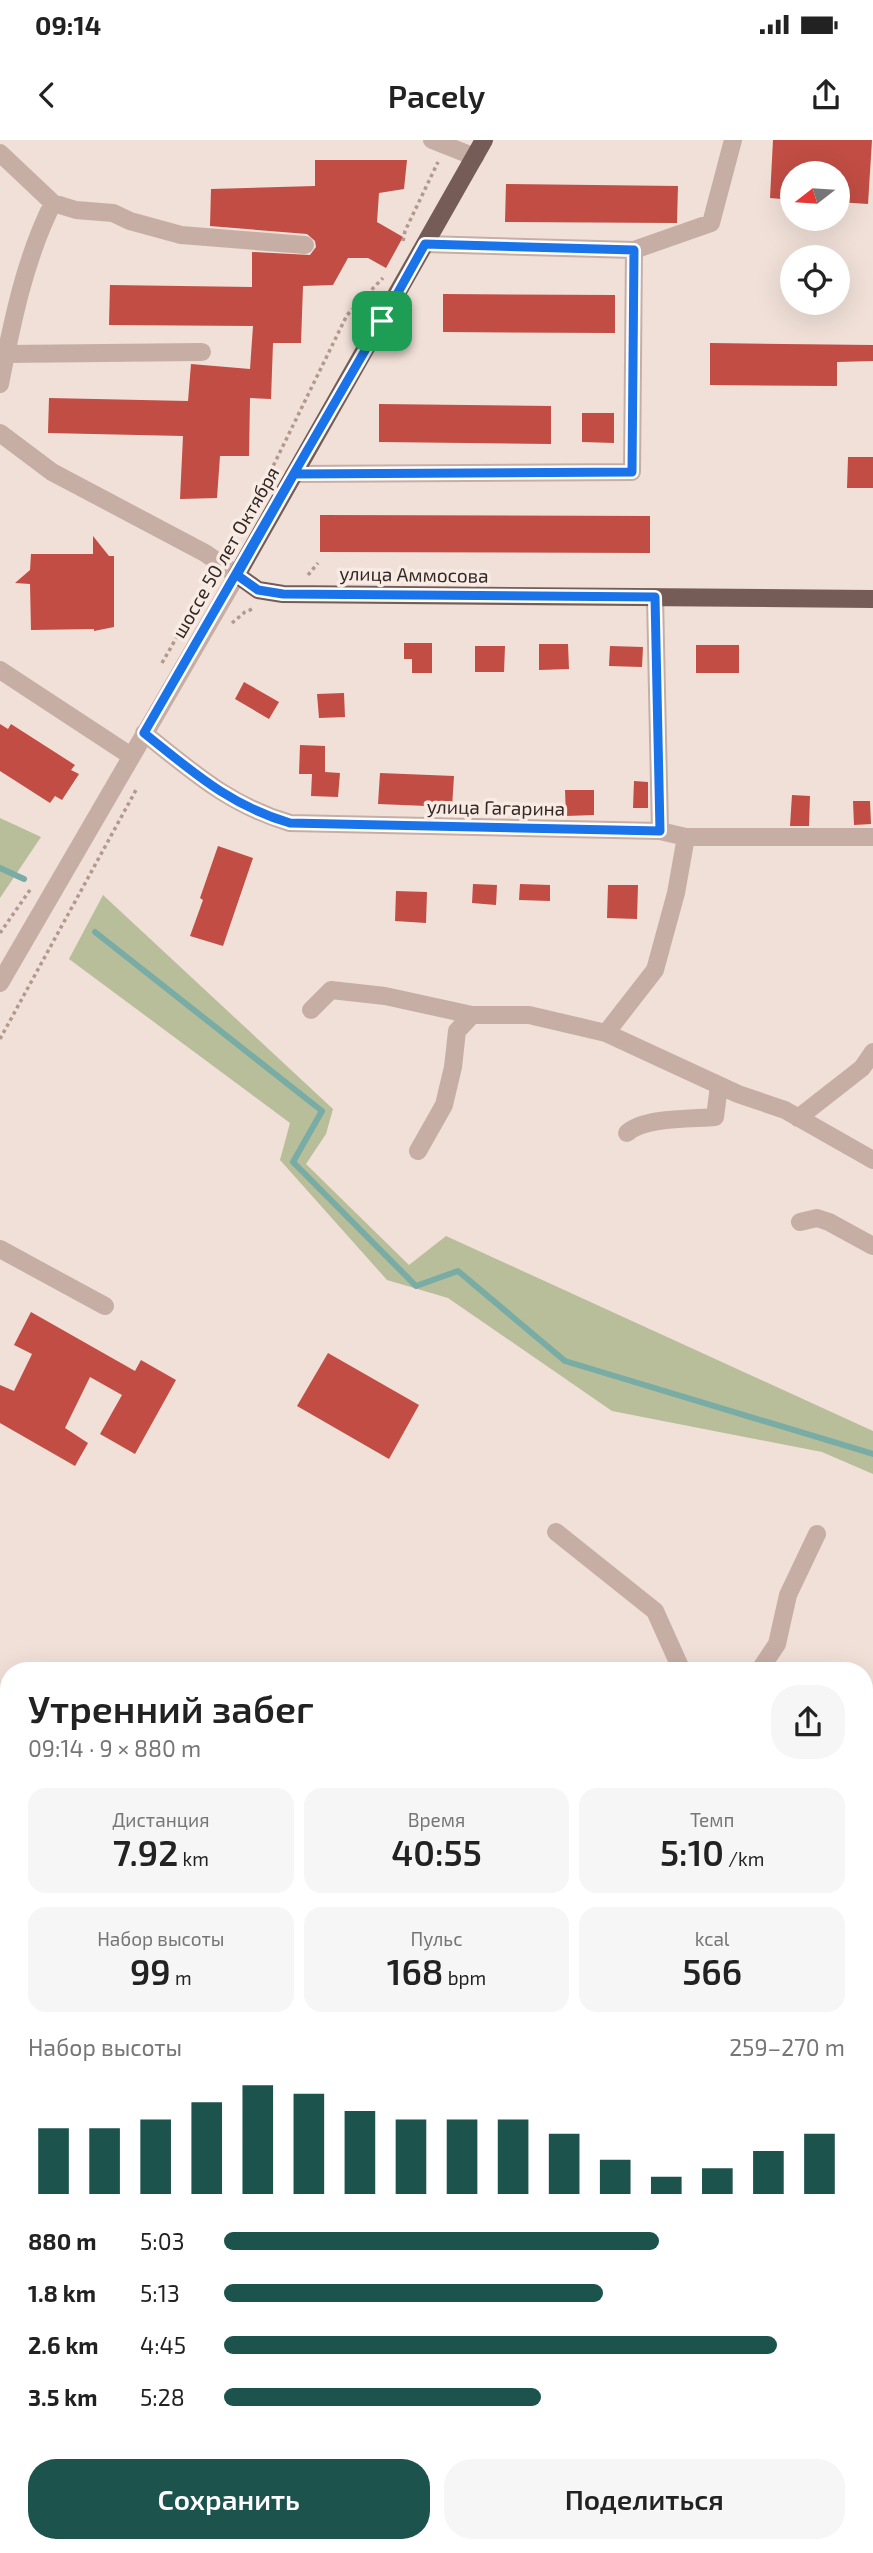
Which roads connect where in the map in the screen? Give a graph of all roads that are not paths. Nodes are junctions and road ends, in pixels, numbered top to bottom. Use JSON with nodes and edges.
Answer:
{"nodes":[{"id":1,"x":484,"y":140,"type":"edge"},
{"id":2,"x":733,"y":140,"type":"edge"},
{"id":3,"x":439,"y":142,"type":"edge"},
{"id":4,"x":0,"y":153,"type":"edge"},
{"id":5,"x":475,"y":157,"type":"junction"},
{"id":6,"x":53,"y":203,"type":"junction"},
{"id":7,"x":425,"y":244,"type":"junction"},
{"id":8,"x":305,"y":245,"type":"dead end"},
{"id":9,"x":634,"y":250,"type":"junction"},
{"id":10,"x":202,"y":352,"type":"dead end"},
{"id":11,"x":6,"y":354,"type":"junction"},
{"id":12,"x":0,"y":384,"type":"edge"},
{"id":13,"x":0,"y":433,"type":"edge"},
{"id":14,"x":294,"y":474,"type":"junction"},
{"id":15,"x":237,"y":575,"type":"junction"},
{"id":16,"x":655,"y":597,"type":"junction"},
{"id":17,"x":873,"y":599,"type":"edge"},
{"id":18,"x":0,"y":670,"type":"edge"},
{"id":19,"x":144,"y":733,"type":"junction"},
{"id":20,"x":131,"y":756,"type":"junction"},
{"id":21,"x":660,"y":831,"type":"junction"},
{"id":22,"x":873,"y":837,"type":"edge"},
{"id":23,"x":686,"y":838,"type":"junction"},
{"id":24,"x":0,"y":983,"type":"edge"},
{"id":25,"x":311,"y":1010,"type":"dead end"},
{"id":26,"x":472,"y":1015,"type":"junction"},
{"id":27,"x":606,"y":1033,"type":"junction"},
{"id":28,"x":873,"y":1052,"type":"edge"},
{"id":29,"x":719,"y":1086,"type":"junction"},
{"id":30,"x":798,"y":1118,"type":"junction"},
{"id":31,"x":627,"y":1133,"type":"dead end"},
{"id":32,"x":418,"y":1151,"type":"dead end"},
{"id":33,"x":873,"y":1160,"type":"edge"},
{"id":34,"x":800,"y":1222,"type":"dead end"},
{"id":35,"x":873,"y":1246,"type":"edge"},
{"id":36,"x":0,"y":1249,"type":"edge"},
{"id":37,"x":105,"y":1306,"type":"dead end"},
{"id":38,"x":556,"y":1532,"type":"dead end"},
{"id":39,"x":817,"y":1534,"type":"dead end"},
{"id":40,"x":678,"y":1662,"type":"edge"},
{"id":41,"x":765,"y":1662,"type":"edge"}],
"edges":[{"from":1,"to":5,"type":"main road","name":"шоссе 50 лет Октября"},
{"from":2,"to":9,"type":"street"},
{"from":3,"to":5,"type":"street"},
{"from":4,"to":6,"type":"street"},
{"from":5,"to":7,"type":"main road","name":"шоссе 50 лет Октября"},
{"from":6,"to":8,"type":"street"},
{"from":6,"to":11,"type":"street"},
{"from":7,"to":9,"type":"street"},
{"from":7,"to":14,"type":"main road","name":"шоссе 50 лет Октября"},
{"from":9,"to":14,"type":"street"},
{"from":10,"to":11,"type":"street"},
{"from":11,"to":12,"type":"street"},
{"from":13,"to":15,"type":"street","name":"улица Аммосова"},
{"from":14,"to":15,"type":"main road","name":"шоссе 50 лет Октября"},
{"from":15,"to":16,"type":"main road","name":"улица Аммосова"},
{"from":15,"to":19,"type":"street","name":"шоссе 50 лет Октября"},
{"from":16,"to":17,"type":"main road","name":"улица Аммосова"},
{"from":16,"to":21,"type":"street"},
{"from":18,"to":20,"type":"street"},
{"from":19,"to":20,"type":"street","name":"шоссе 50 лет Октября"},
{"from":19,"to":21,"type":"street","name":"улица Гагарина"},
{"from":20,"to":24,"type":"street","name":"шоссе 50 лет Октября"},
{"from":21,"to":23,"type":"street","name":"улица Гагарина"},
{"from":22,"to":23,"type":"street","name":"улица Гагарина"},
{"from":23,"to":27,"type":"street"},
{"from":25,"to":26,"type":"street"},
{"from":26,"to":27,"type":"street"},
{"from":26,"to":32,"type":"street"},
{"from":27,"to":29,"type":"street"},
{"from":28,"to":30,"type":"street"},
{"from":29,"to":30,"type":"street"},
{"from":29,"to":31,"type":"street"},
{"from":30,"to":33,"type":"street"},
{"from":34,"to":35,"type":"street"},
{"from":36,"to":37,"type":"street"},
{"from":38,"to":40,"type":"street"},
{"from":39,"to":41,"type":"street"}]}
